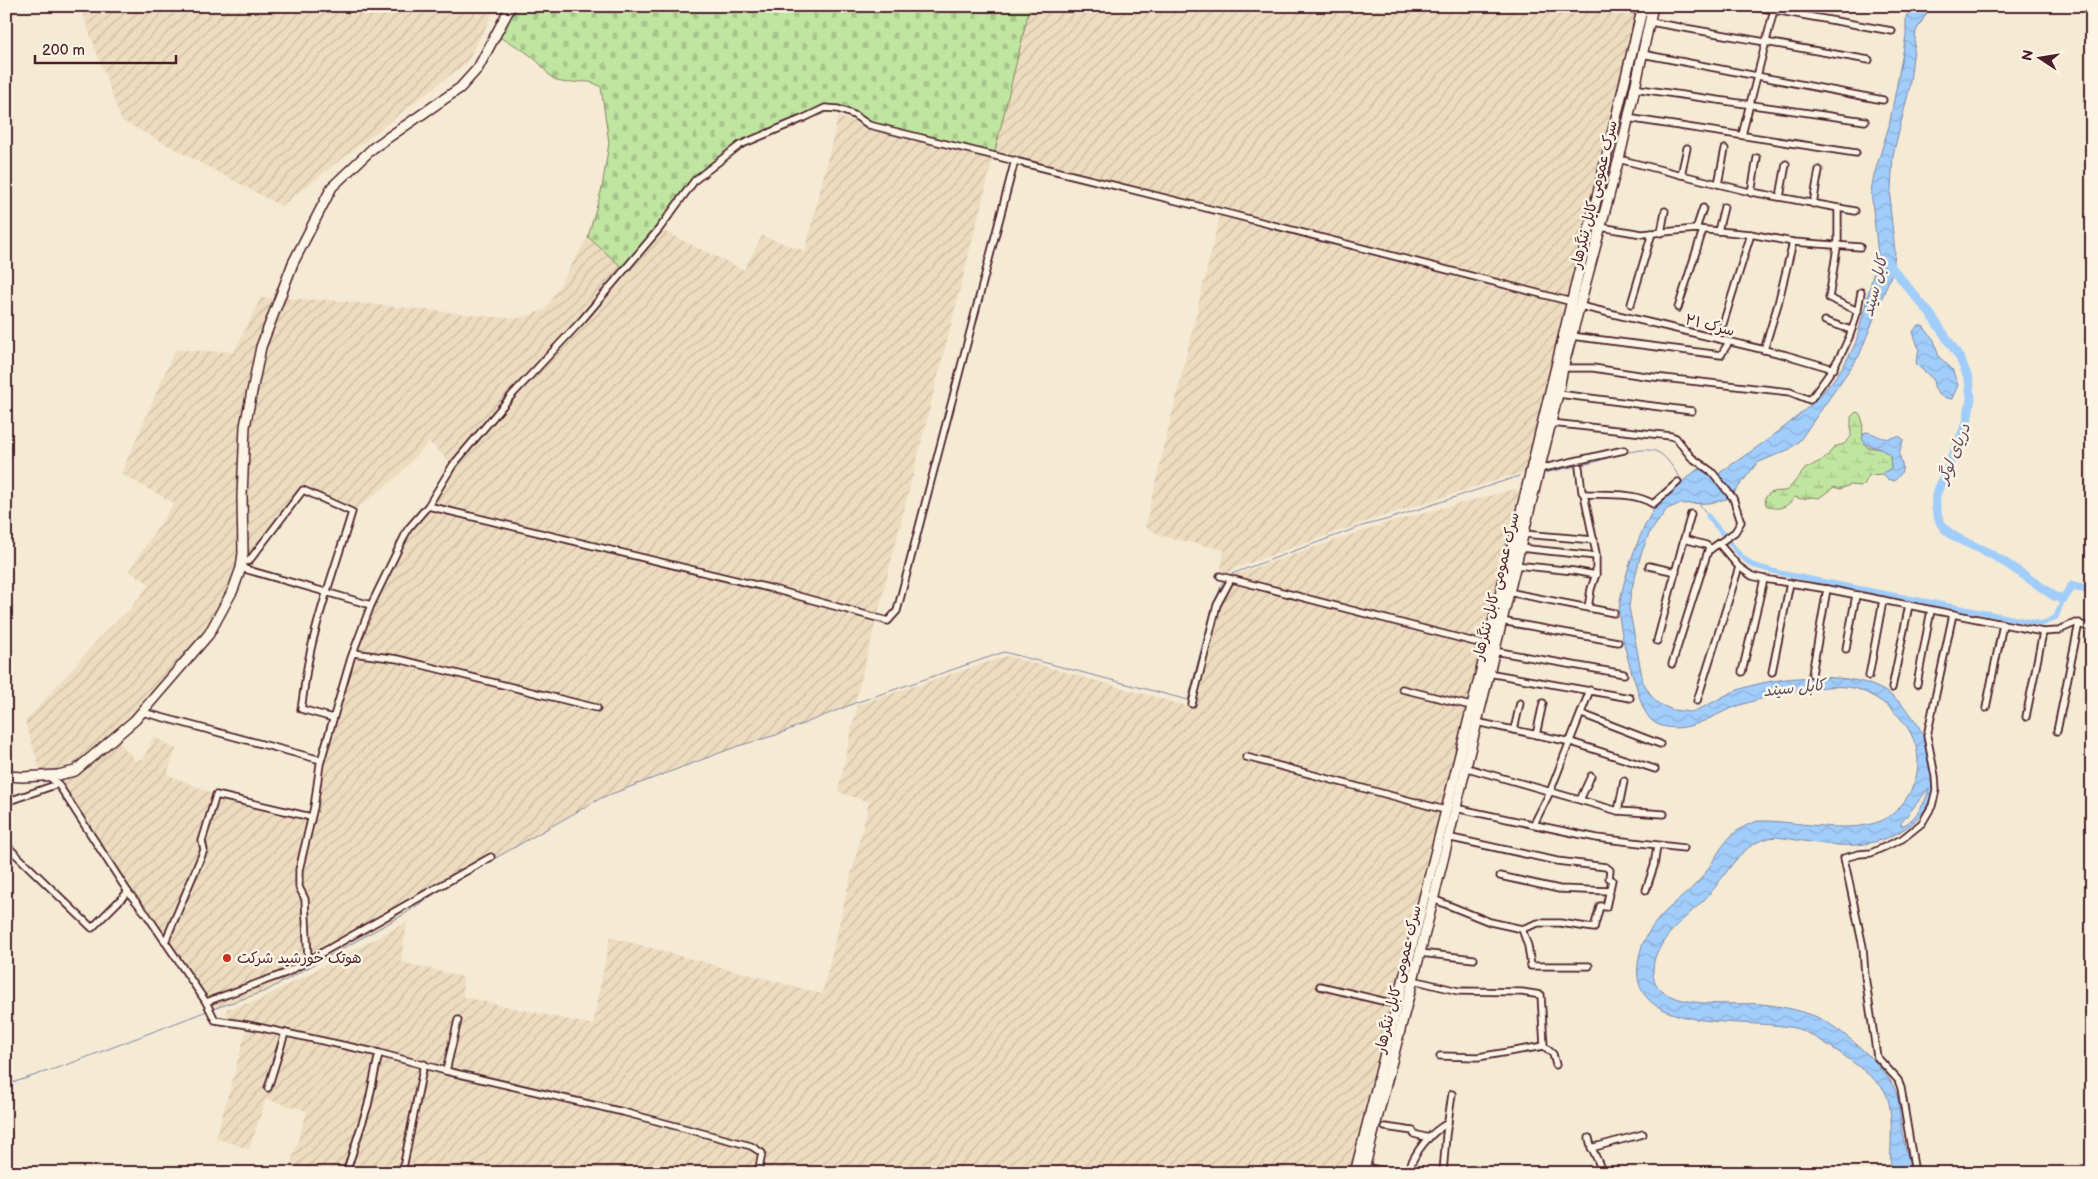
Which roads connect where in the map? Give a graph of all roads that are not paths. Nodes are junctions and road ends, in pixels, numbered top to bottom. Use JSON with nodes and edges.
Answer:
{"nodes":[{"id":1,"x":511,"y":6,"type":"edge"},
{"id":2,"x":1620,"y":6,"type":"edge"},
{"id":3,"x":1751,"y":6,"type":"edge"},
{"id":4,"x":1775,"y":8,"type":"edge"},
{"id":5,"x":1648,"y":12,"type":"edge"},
{"id":6,"x":1892,"y":31,"type":"dead end"},
{"id":7,"x":1767,"y":42,"type":"junction"},
{"id":8,"x":1642,"y":54,"type":"junction"},
{"id":9,"x":1868,"y":60,"type":"dead end"},
{"id":10,"x":1758,"y":76,"type":"junction"},
{"id":11,"x":1633,"y":88,"type":"junction"},
{"id":12,"x":1883,"y":100,"type":"dead end"},
{"id":13,"x":1749,"y":106,"type":"junction"},
{"id":14,"x":1627,"y":118,"type":"junction"},
{"id":15,"x":1865,"y":121,"type":"dead end"},
{"id":16,"x":1742,"y":135,"type":"junction"},
{"id":17,"x":1687,"y":148,"type":"dead end"},
{"id":18,"x":1725,"y":149,"type":"dead end"},
{"id":19,"x":1856,"y":153,"type":"dead end"},
{"id":20,"x":1757,"y":158,"type":"dead end"},
{"id":21,"x":1618,"y":159,"type":"junction"},
{"id":22,"x":1015,"y":160,"type":"junction"},
{"id":23,"x":1786,"y":164,"type":"dead end"},
{"id":24,"x":1819,"y":170,"type":"dead end"},
{"id":25,"x":1681,"y":175,"type":"junction"},
{"id":26,"x":1718,"y":184,"type":"junction"},
{"id":27,"x":1751,"y":192,"type":"junction"},
{"id":28,"x":1780,"y":197,"type":"junction"},
{"id":29,"x":1813,"y":204,"type":"junction"},
{"id":30,"x":1724,"y":207,"type":"dead end"},
{"id":31,"x":1703,"y":208,"type":"dead end"},
{"id":32,"x":1838,"y":209,"type":"junction"},
{"id":33,"x":1855,"y":210,"type":"dead end"},
{"id":34,"x":1665,"y":211,"type":"dead end"},
{"id":35,"x":1600,"y":227,"type":"junction"},
{"id":36,"x":1696,"y":229,"type":"junction"},
{"id":37,"x":1703,"y":230,"type":"junction"},
{"id":38,"x":1718,"y":232,"type":"junction"},
{"id":39,"x":1652,"y":233,"type":"junction"},
{"id":40,"x":1661,"y":233,"type":"junction"},
{"id":41,"x":1751,"y":234,"type":"junction"},
{"id":42,"x":1793,"y":242,"type":"junction"},
{"id":43,"x":1838,"y":245,"type":"junction"},
{"id":44,"x":1860,"y":247,"type":"dead end"},
{"id":45,"x":1861,"y":292,"type":"dead end"},
{"id":46,"x":1578,"y":304,"type":"junction"},
{"id":47,"x":1631,"y":304,"type":"dead end"},
{"id":48,"x":1678,"y":308,"type":"dead end"},
{"id":49,"x":1858,"y":311,"type":"junction"},
{"id":50,"x":1825,"y":321,"type":"dead end"},
{"id":51,"x":1723,"y":324,"type":"dead end"},
{"id":52,"x":1852,"y":330,"type":"junction"},
{"id":53,"x":1572,"y":336,"type":"junction"},
{"id":54,"x":1728,"y":342,"type":"junction"},
{"id":55,"x":1764,"y":350,"type":"junction"},
{"id":56,"x":1563,"y":368,"type":"junction"},
{"id":57,"x":1834,"y":369,"type":"junction"},
{"id":58,"x":1558,"y":394,"type":"junction"},
{"id":59,"x":1692,"y":411,"type":"dead end"},
{"id":60,"x":1551,"y":423,"type":"junction"},
{"id":61,"x":1624,"y":450,"type":"dead end"},
{"id":62,"x":1579,"y":467,"type":"dead end"},
{"id":63,"x":1539,"y":469,"type":"junction"},
{"id":64,"x":1678,"y":482,"type":"dead end"},
{"id":65,"x":1584,"y":494,"type":"junction"},
{"id":66,"x":428,"y":506,"type":"junction"},
{"id":67,"x":1691,"y":514,"type":"dead end"},
{"id":68,"x":1523,"y":534,"type":"junction"},
{"id":69,"x":1684,"y":539,"type":"junction"},
{"id":70,"x":1594,"y":540,"type":"junction"},
{"id":71,"x":1724,"y":541,"type":"junction"},
{"id":72,"x":1520,"y":548,"type":"junction"},
{"id":73,"x":1711,"y":549,"type":"junction"},
{"id":74,"x":1596,"y":556,"type":"junction"},
{"id":75,"x":241,"y":565,"type":"junction"},
{"id":76,"x":1515,"y":565,"type":"junction"},
{"id":77,"x":1649,"y":566,"type":"dead end"},
{"id":78,"x":1739,"y":567,"type":"junction"},
{"id":79,"x":1676,"y":572,"type":"junction"},
{"id":80,"x":1220,"y":576,"type":"dead end"},
{"id":81,"x":1596,"y":576,"type":"junction"},
{"id":82,"x":1231,"y":579,"type":"junction"},
{"id":83,"x":1764,"y":579,"type":"junction"},
{"id":84,"x":1790,"y":583,"type":"junction"},
{"id":85,"x":1827,"y":589,"type":"junction"},
{"id":86,"x":1508,"y":592,"type":"junction"},
{"id":87,"x":326,"y":594,"type":"junction"},
{"id":88,"x":1856,"y":595,"type":"junction"},
{"id":89,"x":1883,"y":600,"type":"junction"},
{"id":90,"x":371,"y":605,"type":"junction"},
{"id":91,"x":1909,"y":606,"type":"junction"},
{"id":92,"x":1588,"y":608,"type":"junction"},
{"id":93,"x":1931,"y":610,"type":"junction"},
{"id":94,"x":1614,"y":613,"type":"dead end"},
{"id":95,"x":1953,"y":614,"type":"junction"},
{"id":96,"x":1501,"y":621,"type":"junction"},
{"id":97,"x":2078,"y":623,"type":"junction"},
{"id":98,"x":2004,"y":624,"type":"junction"},
{"id":99,"x":2092,"y":628,"type":"edge"},
{"id":100,"x":2043,"y":632,"type":"junction"},
{"id":101,"x":1657,"y":641,"type":"dead end"},
{"id":102,"x":1618,"y":642,"type":"dead end"},
{"id":103,"x":1492,"y":648,"type":"junction"},
{"id":104,"x":1846,"y":649,"type":"dead end"},
{"id":105,"x":353,"y":653,"type":"junction"},
{"id":106,"x":1672,"y":664,"type":"dead end"},
{"id":107,"x":1742,"y":672,"type":"dead end"},
{"id":108,"x":1772,"y":672,"type":"dead end"},
{"id":109,"x":1488,"y":673,"type":"junction"},
{"id":110,"x":1624,"y":674,"type":"dead end"},
{"id":111,"x":1812,"y":674,"type":"dead end"},
{"id":112,"x":1869,"y":676,"type":"dead end"},
{"id":113,"x":1917,"y":684,"type":"dead end"},
{"id":114,"x":1892,"y":688,"type":"dead end"},
{"id":115,"x":1402,"y":689,"type":"dead end"},
{"id":116,"x":1590,"y":690,"type":"junction"},
{"id":117,"x":1630,"y":698,"type":"dead end"},
{"id":118,"x":1697,"y":701,"type":"dead end"},
{"id":119,"x":1543,"y":703,"type":"dead end"},
{"id":120,"x":1192,"y":704,"type":"dead end"},
{"id":121,"x":1520,"y":704,"type":"dead end"},
{"id":122,"x":1471,"y":706,"type":"junction"},
{"id":123,"x":597,"y":708,"type":"dead end"},
{"id":124,"x":1986,"y":708,"type":"dead end"},
{"id":125,"x":142,"y":712,"type":"junction"},
{"id":126,"x":1582,"y":714,"type":"junction"},
{"id":127,"x":2026,"y":717,"type":"dead end"},
{"id":128,"x":333,"y":718,"type":"junction"},
{"id":129,"x":1476,"y":722,"type":"junction"},
{"id":130,"x":1514,"y":730,"type":"junction"},
{"id":131,"x":2057,"y":731,"type":"dead end"},
{"id":132,"x":1536,"y":735,"type":"junction"},
{"id":133,"x":1571,"y":742,"type":"junction"},
{"id":134,"x":1660,"y":744,"type":"dead end"},
{"id":135,"x":1246,"y":757,"type":"dead end"},
{"id":136,"x":321,"y":760,"type":"junction"},
{"id":137,"x":1464,"y":768,"type":"junction"},
{"id":138,"x":1655,"y":769,"type":"dead end"},
{"id":139,"x":6,"y":776,"type":"edge"},
{"id":140,"x":48,"y":776,"type":"junction"},
{"id":141,"x":1591,"y":776,"type":"dead end"},
{"id":142,"x":1624,"y":782,"type":"dead end"},
{"id":143,"x":58,"y":784,"type":"junction"},
{"id":144,"x":1550,"y":792,"type":"junction"},
{"id":145,"x":1580,"y":800,"type":"junction"},
{"id":146,"x":6,"y":802,"type":"edge"},
{"id":147,"x":1455,"y":808,"type":"junction"},
{"id":148,"x":1445,"y":810,"type":"junction"},
{"id":149,"x":1618,"y":811,"type":"junction"},
{"id":150,"x":1664,"y":814,"type":"dead end"},
{"id":151,"x":311,"y":817,"type":"junction"},
{"id":152,"x":1534,"y":824,"type":"junction"},
{"id":153,"x":1447,"y":837,"type":"junction"},
{"id":154,"x":6,"y":845,"type":"edge"},
{"id":155,"x":1656,"y":846,"type":"junction"},
{"id":156,"x":1684,"y":848,"type":"dead end"},
{"id":157,"x":491,"y":857,"type":"dead end"},
{"id":158,"x":1500,"y":876,"type":"dead end"},
{"id":159,"x":1646,"y":890,"type":"dead end"},
{"id":160,"x":1610,"y":891,"type":"junction"},
{"id":161,"x":128,"y":892,"type":"junction"},
{"id":162,"x":1433,"y":899,"type":"junction"},
{"id":163,"x":1522,"y":928,"type":"junction"},
{"id":164,"x":165,"y":942,"type":"junction"},
{"id":165,"x":1420,"y":953,"type":"junction"},
{"id":166,"x":1474,"y":959,"type":"dead end"},
{"id":167,"x":308,"y":960,"type":"junction"},
{"id":168,"x":1589,"y":966,"type":"dead end"},
{"id":169,"x":1413,"y":980,"type":"junction"},
{"id":170,"x":1320,"y":986,"type":"dead end"},
{"id":171,"x":206,"y":1002,"type":"junction"},
{"id":172,"x":1402,"y":1006,"type":"junction"},
{"id":173,"x":458,"y":1020,"type":"dead end"},
{"id":174,"x":285,"y":1033,"type":"junction"},
{"id":175,"x":1544,"y":1046,"type":"junction"},
{"id":176,"x":379,"y":1053,"type":"junction"},
{"id":177,"x":1440,"y":1056,"type":"dead end"},
{"id":178,"x":424,"y":1064,"type":"junction"},
{"id":179,"x":1556,"y":1065,"type":"dead end"},
{"id":180,"x":446,"y":1071,"type":"junction"},
{"id":181,"x":268,"y":1088,"type":"dead end"},
{"id":182,"x":1452,"y":1094,"type":"dead end"},
{"id":183,"x":1448,"y":1123,"type":"junction"},
{"id":184,"x":1385,"y":1127,"type":"dead end"},
{"id":185,"x":1643,"y":1134,"type":"dead end"},
{"id":186,"x":1429,"y":1138,"type":"junction"},
{"id":187,"x":1589,"y":1138,"type":"dead end"},
{"id":188,"x":1591,"y":1148,"type":"junction"},
{"id":189,"x":1364,"y":1170,"type":"edge"},
{"id":190,"x":346,"y":1173,"type":"edge"},
{"id":191,"x":402,"y":1173,"type":"edge"},
{"id":192,"x":758,"y":1173,"type":"edge"},
{"id":193,"x":1355,"y":1173,"type":"edge"},
{"id":194,"x":1393,"y":1173,"type":"edge"},
{"id":195,"x":1407,"y":1173,"type":"edge"},
{"id":196,"x":1443,"y":1173,"type":"edge"},
{"id":197,"x":1602,"y":1173,"type":"edge"},
{"id":198,"x":1915,"y":1173,"type":"edge"}],
"edges":[{"from":1,"to":75,"type":"highway"},
{"from":2,"to":5,"type":"street"},
{"from":3,"to":4,"type":"street"},
{"from":4,"to":6,"type":"street"},
{"from":4,"to":7,"type":"street"},
{"from":5,"to":7,"type":"street"},
{"from":5,"to":8,"type":"highway","name":"سرک عمومی کابل ننگرهار"},
{"from":5,"to":46,"type":"highway","name":"سرک عمومی کابل ننگرهار"},
{"from":7,"to":9,"type":"street"},
{"from":7,"to":10,"type":"street"},
{"from":8,"to":10,"type":"street"},
{"from":8,"to":11,"type":"highway","name":"سرک عمومی کابل ننگرهار"},
{"from":10,"to":12,"type":"street"},
{"from":10,"to":13,"type":"street"},
{"from":11,"to":13,"type":"street"},
{"from":11,"to":14,"type":"highway","name":"سرک عمومی کابل ننگرهار"},
{"from":13,"to":15,"type":"street"},
{"from":13,"to":16,"type":"street"},
{"from":14,"to":16,"type":"street"},
{"from":14,"to":21,"type":"highway","name":"سرک عمومی کابل ننگرهار"},
{"from":16,"to":19,"type":"street"},
{"from":17,"to":25,"type":"street"},
{"from":18,"to":26,"type":"street"},
{"from":20,"to":27,"type":"street"},
{"from":21,"to":25,"type":"street"},
{"from":21,"to":35,"type":"highway","name":"سرک عمومی کابل ننگرهار"},
{"from":22,"to":46,"type":"street","name":"سرک ۲۱"},
{"from":22,"to":66,"type":"street","name":"سرک ۲۱"},
{"from":22,"to":66,"type":"street"},
{"from":23,"to":28,"type":"street"},
{"from":24,"to":29,"type":"street"},
{"from":25,"to":26,"type":"street"},
{"from":26,"to":27,"type":"street"},
{"from":27,"to":28,"type":"street"},
{"from":28,"to":29,"type":"street"},
{"from":29,"to":32,"type":"street"},
{"from":30,"to":38,"type":"street"},
{"from":31,"to":36,"type":"street"},
{"from":32,"to":33,"type":"street"},
{"from":32,"to":43,"type":"street"},
{"from":34,"to":40,"type":"street"},
{"from":35,"to":39,"type":"street"},
{"from":35,"to":46,"type":"highway","name":"سرک عمومی کابل ننگرهار"},
{"from":36,"to":37,"type":"street"},
{"from":36,"to":40,"type":"street"},
{"from":37,"to":38,"type":"street"},
{"from":37,"to":48,"type":"street"},
{"from":38,"to":41,"type":"street"},
{"from":39,"to":40,"type":"street"},
{"from":39,"to":47,"type":"street"},
{"from":41,"to":42,"type":"street"},
{"from":41,"to":51,"type":"street"},
{"from":42,"to":43,"type":"street"},
{"from":42,"to":55,"type":"street"},
{"from":43,"to":44,"type":"street"},
{"from":43,"to":49,"type":"street"},
{"from":45,"to":49,"type":"street"},
{"from":46,"to":53,"type":"highway","name":"سرک عمومی کابل ننگرهار"},
{"from":46,"to":54,"type":"street","name":"سرک ۲۱"},
{"from":46,"to":103,"type":"highway","name":"سرک عمومی کابل ننگرهار"},
{"from":49,"to":52,"type":"street"},
{"from":50,"to":52,"type":"street"},
{"from":52,"to":57,"type":"street"},
{"from":53,"to":54,"type":"street"},
{"from":53,"to":56,"type":"highway","name":"سرک عمومی کابل ننگرهار"},
{"from":54,"to":55,"type":"street","name":"سرک ۲۱"},
{"from":55,"to":57,"type":"street","name":"سرک ۲۱"},
{"from":56,"to":57,"type":"street"},
{"from":56,"to":58,"type":"highway","name":"سرک عمومی کابل ننگرهار"},
{"from":58,"to":59,"type":"street"},
{"from":58,"to":60,"type":"highway","name":"سرک عمومی کابل ننگرهار"},
{"from":60,"to":63,"type":"highway","name":"سرک عمومی کابل ننگرهار"},
{"from":60,"to":71,"type":"street"},
{"from":61,"to":63,"type":"street"},
{"from":62,"to":65,"type":"street"},
{"from":63,"to":68,"type":"highway","name":"سرک عمومی کابل ننگرهار"},
{"from":64,"to":65,"type":"street"},
{"from":65,"to":70,"type":"street"},
{"from":66,"to":90,"type":"street","name":"سرک ۲۱"},
{"from":67,"to":69,"type":"street"},
{"from":68,"to":70,"type":"street"},
{"from":68,"to":72,"type":"highway","name":"سرک عمومی کابل ننگرهار"},
{"from":69,"to":73,"type":"street"},
{"from":69,"to":79,"type":"street"},
{"from":70,"to":74,"type":"street"},
{"from":71,"to":73,"type":"street"},
{"from":71,"to":78,"type":"street"},
{"from":72,"to":74,"type":"street"},
{"from":72,"to":76,"type":"highway","name":"سرک عمومی کابل ننگرهار"},
{"from":73,"to":106,"type":"street"},
{"from":74,"to":81,"type":"street"},
{"from":75,"to":87,"type":"street"},
{"from":75,"to":87,"type":"street"},
{"from":75,"to":125,"type":"highway"},
{"from":76,"to":81,"type":"street"},
{"from":76,"to":86,"type":"highway","name":"سرک عمومی کابل ننگرهار"},
{"from":77,"to":79,"type":"street"},
{"from":78,"to":83,"type":"street"},
{"from":78,"to":118,"type":"street"},
{"from":79,"to":101,"type":"street"},
{"from":80,"to":82,"type":"street"},
{"from":81,"to":92,"type":"street"},
{"from":82,"to":103,"type":"street"},
{"from":82,"to":120,"type":"street"},
{"from":83,"to":84,"type":"street"},
{"from":83,"to":107,"type":"street"},
{"from":84,"to":85,"type":"street"},
{"from":84,"to":108,"type":"street"},
{"from":85,"to":88,"type":"street"},
{"from":85,"to":111,"type":"street"},
{"from":86,"to":92,"type":"street"},
{"from":86,"to":96,"type":"highway","name":"سرک عمومی کابل ننگرهار"},
{"from":87,"to":90,"type":"street"},
{"from":87,"to":128,"type":"street"},
{"from":88,"to":89,"type":"street"},
{"from":88,"to":104,"type":"street"},
{"from":89,"to":91,"type":"street"},
{"from":89,"to":112,"type":"street"},
{"from":90,"to":105,"type":"street","name":"سرک ۲۱"},
{"from":91,"to":93,"type":"street"},
{"from":91,"to":114,"type":"street"},
{"from":92,"to":94,"type":"street"},
{"from":93,"to":95,"type":"street"},
{"from":93,"to":113,"type":"street"},
{"from":95,"to":98,"type":"street"},
{"from":95,"to":198,"type":"street"},
{"from":96,"to":102,"type":"street"},
{"from":96,"to":103,"type":"highway","name":"سرک عمومی کابل ننگرهار"},
{"from":97,"to":99,"type":"street"},
{"from":97,"to":100,"type":"street"},
{"from":97,"to":131,"type":"street"},
{"from":98,"to":100,"type":"street"},
{"from":98,"to":124,"type":"street"},
{"from":100,"to":127,"type":"street"},
{"from":103,"to":109,"type":"highway","name":"سرک عمومی کابل ننگرهار"},
{"from":103,"to":110,"type":"street"},
{"from":103,"to":122,"type":"highway","name":"سرک عمومی کابل ننگرهار"},
{"from":105,"to":123,"type":"street"},
{"from":105,"to":128,"type":"street","name":"سرک ۲۱"},
{"from":109,"to":116,"type":"street"},
{"from":109,"to":129,"type":"highway","name":"سرک عمومی کابل ننگرهار"},
{"from":115,"to":122,"type":"street"},
{"from":116,"to":117,"type":"street"},
{"from":116,"to":126,"type":"street"},
{"from":119,"to":132,"type":"street"},
{"from":121,"to":130,"type":"street"},
{"from":122,"to":148,"type":"highway","name":"سرک عمومی کابل ننگرهار"},
{"from":125,"to":136,"type":"street"},
{"from":125,"to":140,"type":"highway"},
{"from":126,"to":133,"type":"street"},
{"from":126,"to":134,"type":"street"},
{"from":128,"to":136,"type":"street","name":"سرک ۲۱"},
{"from":129,"to":130,"type":"street"},
{"from":129,"to":137,"type":"highway","name":"سرک عمومی کابل ننگرهار"},
{"from":130,"to":132,"type":"street"},
{"from":132,"to":133,"type":"street"},
{"from":133,"to":138,"type":"street"},
{"from":133,"to":144,"type":"street"},
{"from":135,"to":148,"type":"street"},
{"from":136,"to":151,"type":"street","name":"سرک ۲۱"},
{"from":137,"to":144,"type":"street"},
{"from":137,"to":147,"type":"highway","name":"سرک عمومی کابل ننگرهار"},
{"from":139,"to":140,"type":"highway"},
{"from":140,"to":143,"type":"street"},
{"from":141,"to":145,"type":"street"},
{"from":142,"to":149,"type":"street"},
{"from":143,"to":146,"type":"street"},
{"from":143,"to":161,"type":"street"},
{"from":144,"to":145,"type":"street"},
{"from":144,"to":152,"type":"street"},
{"from":145,"to":149,"type":"street"},
{"from":147,"to":152,"type":"street"},
{"from":147,"to":153,"type":"highway","name":"سرک عمومی کابل ننگرهار"},
{"from":148,"to":172,"type":"highway","name":"سرک عمومی کابل ننگرهار"},
{"from":149,"to":150,"type":"street"},
{"from":151,"to":164,"type":"street"},
{"from":151,"to":167,"type":"street","name":"سرک ۲۱"},
{"from":152,"to":155,"type":"street"},
{"from":153,"to":160,"type":"street"},
{"from":153,"to":162,"type":"highway","name":"سرک عمومی کابل ننگرهار"},
{"from":154,"to":161,"type":"street"},
{"from":155,"to":156,"type":"street"},
{"from":155,"to":159,"type":"street"},
{"from":157,"to":167,"type":"street"},
{"from":158,"to":160,"type":"street"},
{"from":160,"to":163,"type":"street"},
{"from":161,"to":164,"type":"street"},
{"from":162,"to":163,"type":"street"},
{"from":162,"to":165,"type":"highway","name":"سرک عمومی کابل ننگرهار"},
{"from":163,"to":168,"type":"street"},
{"from":164,"to":171,"type":"street"},
{"from":165,"to":166,"type":"street"},
{"from":165,"to":169,"type":"highway","name":"سرک عمومی کابل ننگرهار"},
{"from":167,"to":171,"type":"street"},
{"from":169,"to":172,"type":"highway","name":"سرک عمومی کابل ننگرهار"},
{"from":169,"to":175,"type":"street"},
{"from":170,"to":172,"type":"street"},
{"from":171,"to":174,"type":"street"},
{"from":172,"to":189,"type":"highway","name":"سرک عمومی کابل ننگرهار"},
{"from":172,"to":193,"type":"highway","name":"سرک عمومی کابل ننگرهار"},
{"from":173,"to":180,"type":"street"},
{"from":174,"to":176,"type":"street"},
{"from":174,"to":181,"type":"street"},
{"from":175,"to":177,"type":"street"},
{"from":175,"to":179,"type":"street"},
{"from":176,"to":178,"type":"street"},
{"from":176,"to":190,"type":"street"},
{"from":178,"to":180,"type":"street"},
{"from":178,"to":191,"type":"street"},
{"from":180,"to":192,"type":"street"},
{"from":182,"to":183,"type":"street"},
{"from":183,"to":186,"type":"street"},
{"from":183,"to":196,"type":"street"},
{"from":184,"to":186,"type":"street"},
{"from":185,"to":188,"type":"street"},
{"from":186,"to":195,"type":"street"},
{"from":187,"to":188,"type":"street"},
{"from":188,"to":197,"type":"street"},
{"from":189,"to":194,"type":"street"}]}
